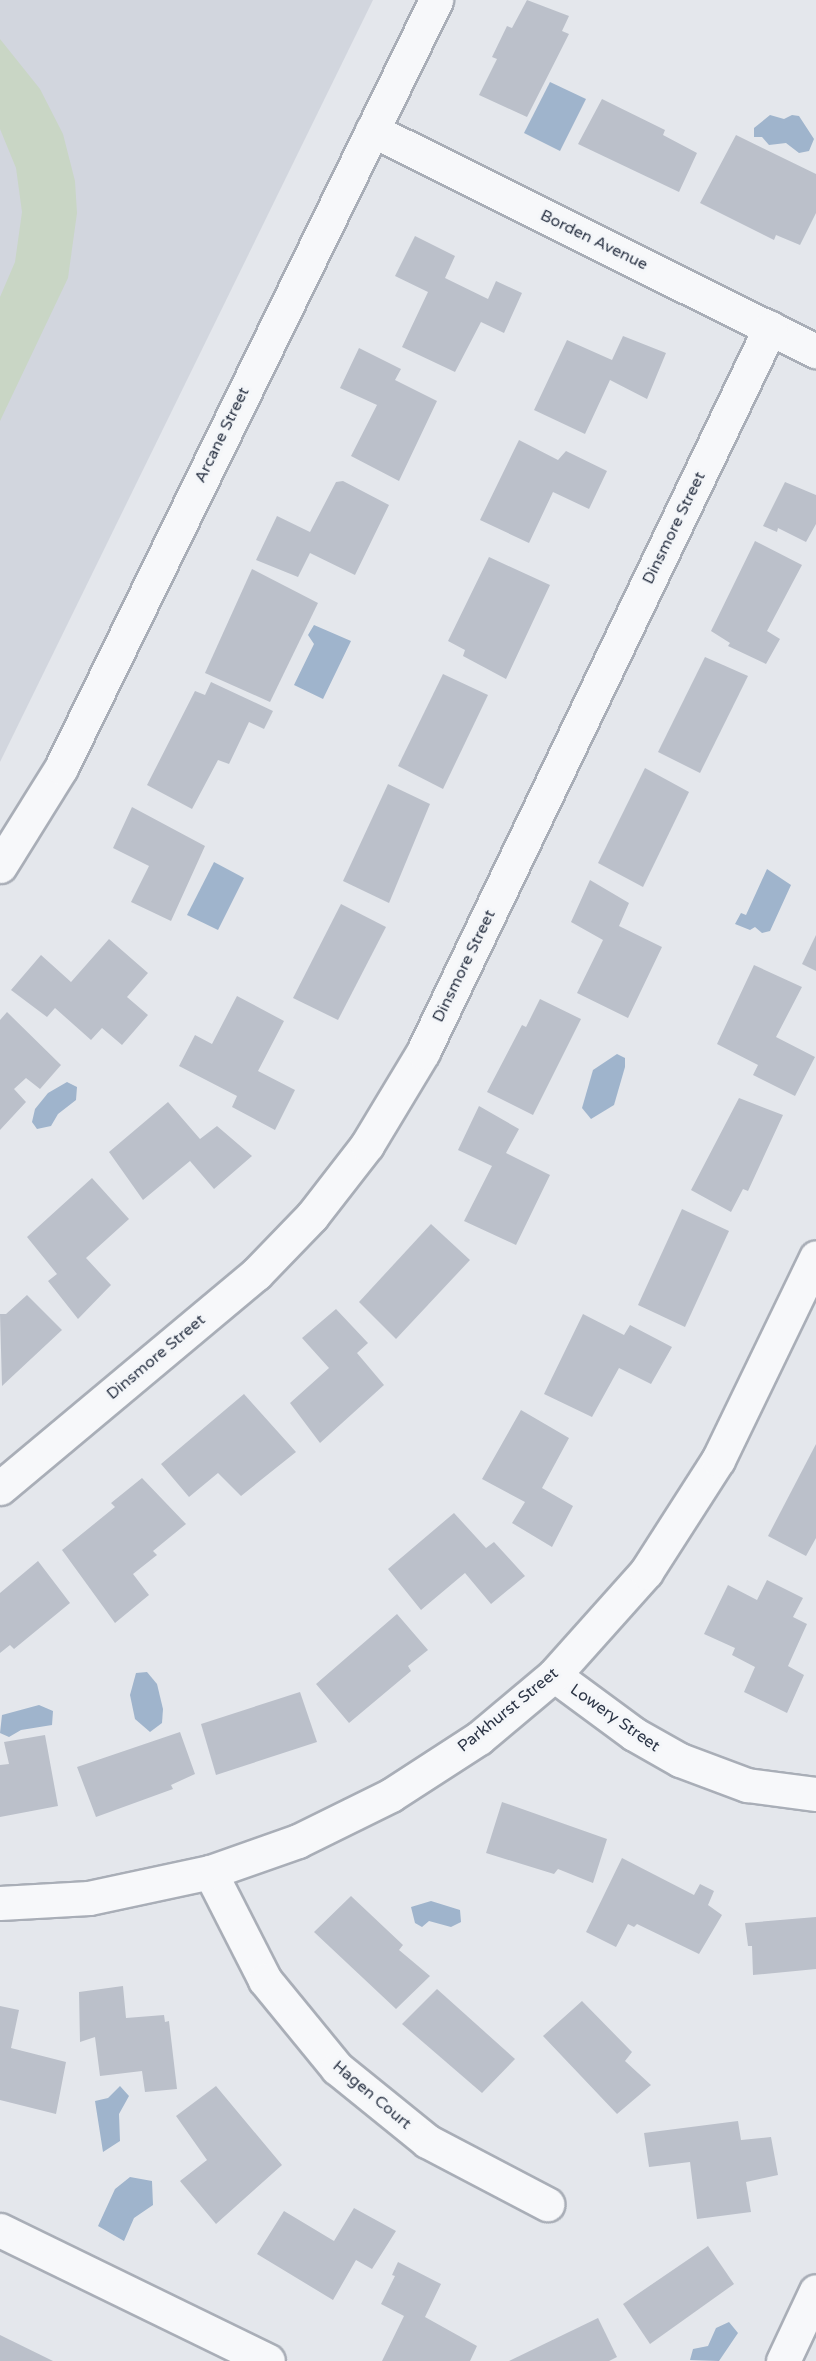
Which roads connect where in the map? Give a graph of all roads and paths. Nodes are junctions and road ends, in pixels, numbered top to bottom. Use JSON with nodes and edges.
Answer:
{"nodes":[{"id":1,"x":436,"y":0,"type":"edge"},
{"id":2,"x":372,"y":130,"type":"junction"},
{"id":3,"x":770,"y":328,"type":"junction"},
{"id":4,"x":816,"y":351,"type":"edge"},
{"id":5,"x":0,"y":866,"type":"edge"},
{"id":6,"x":816,"y":1257,"type":"edge"},
{"id":7,"x":0,"y":1488,"type":"edge"},
{"id":8,"x":554,"y":1675,"type":"junction"},
{"id":9,"x":816,"y":1794,"type":"edge"},
{"id":10,"x":210,"y":1872,"type":"junction"},
{"id":11,"x":0,"y":1903,"type":"edge"},
{"id":12,"x":547,"y":2204,"type":"dead end"},
{"id":13,"x":0,"y":2230,"type":"edge"},
{"id":14,"x":816,"y":2291,"type":"edge"},
{"id":15,"x":268,"y":2361,"type":"edge"},
{"id":16,"x":783,"y":2361,"type":"edge"}],
"edges":[{"from":1,"to":2,"type":"street","name":"Arcane Street"},
{"from":2,"to":3,"type":"street","name":"Borden Avenue"},
{"from":2,"to":5,"type":"street","name":"Arcane Street"},
{"from":3,"to":4,"type":"street","name":"Borden Avenue"},
{"from":3,"to":7,"type":"street","name":"Dinsmore Street"},
{"from":6,"to":8,"type":"street","name":"Parkhurst Street"},
{"from":8,"to":9,"type":"street","name":"Lowery Street"},
{"from":8,"to":10,"type":"street","name":"Parkhurst Street"},
{"from":10,"to":11,"type":"street","name":"Parkhurst Street"},
{"from":10,"to":12,"type":"street","name":"Hagen Court"},
{"from":13,"to":15,"type":"street"},
{"from":14,"to":16,"type":"street"}]}
